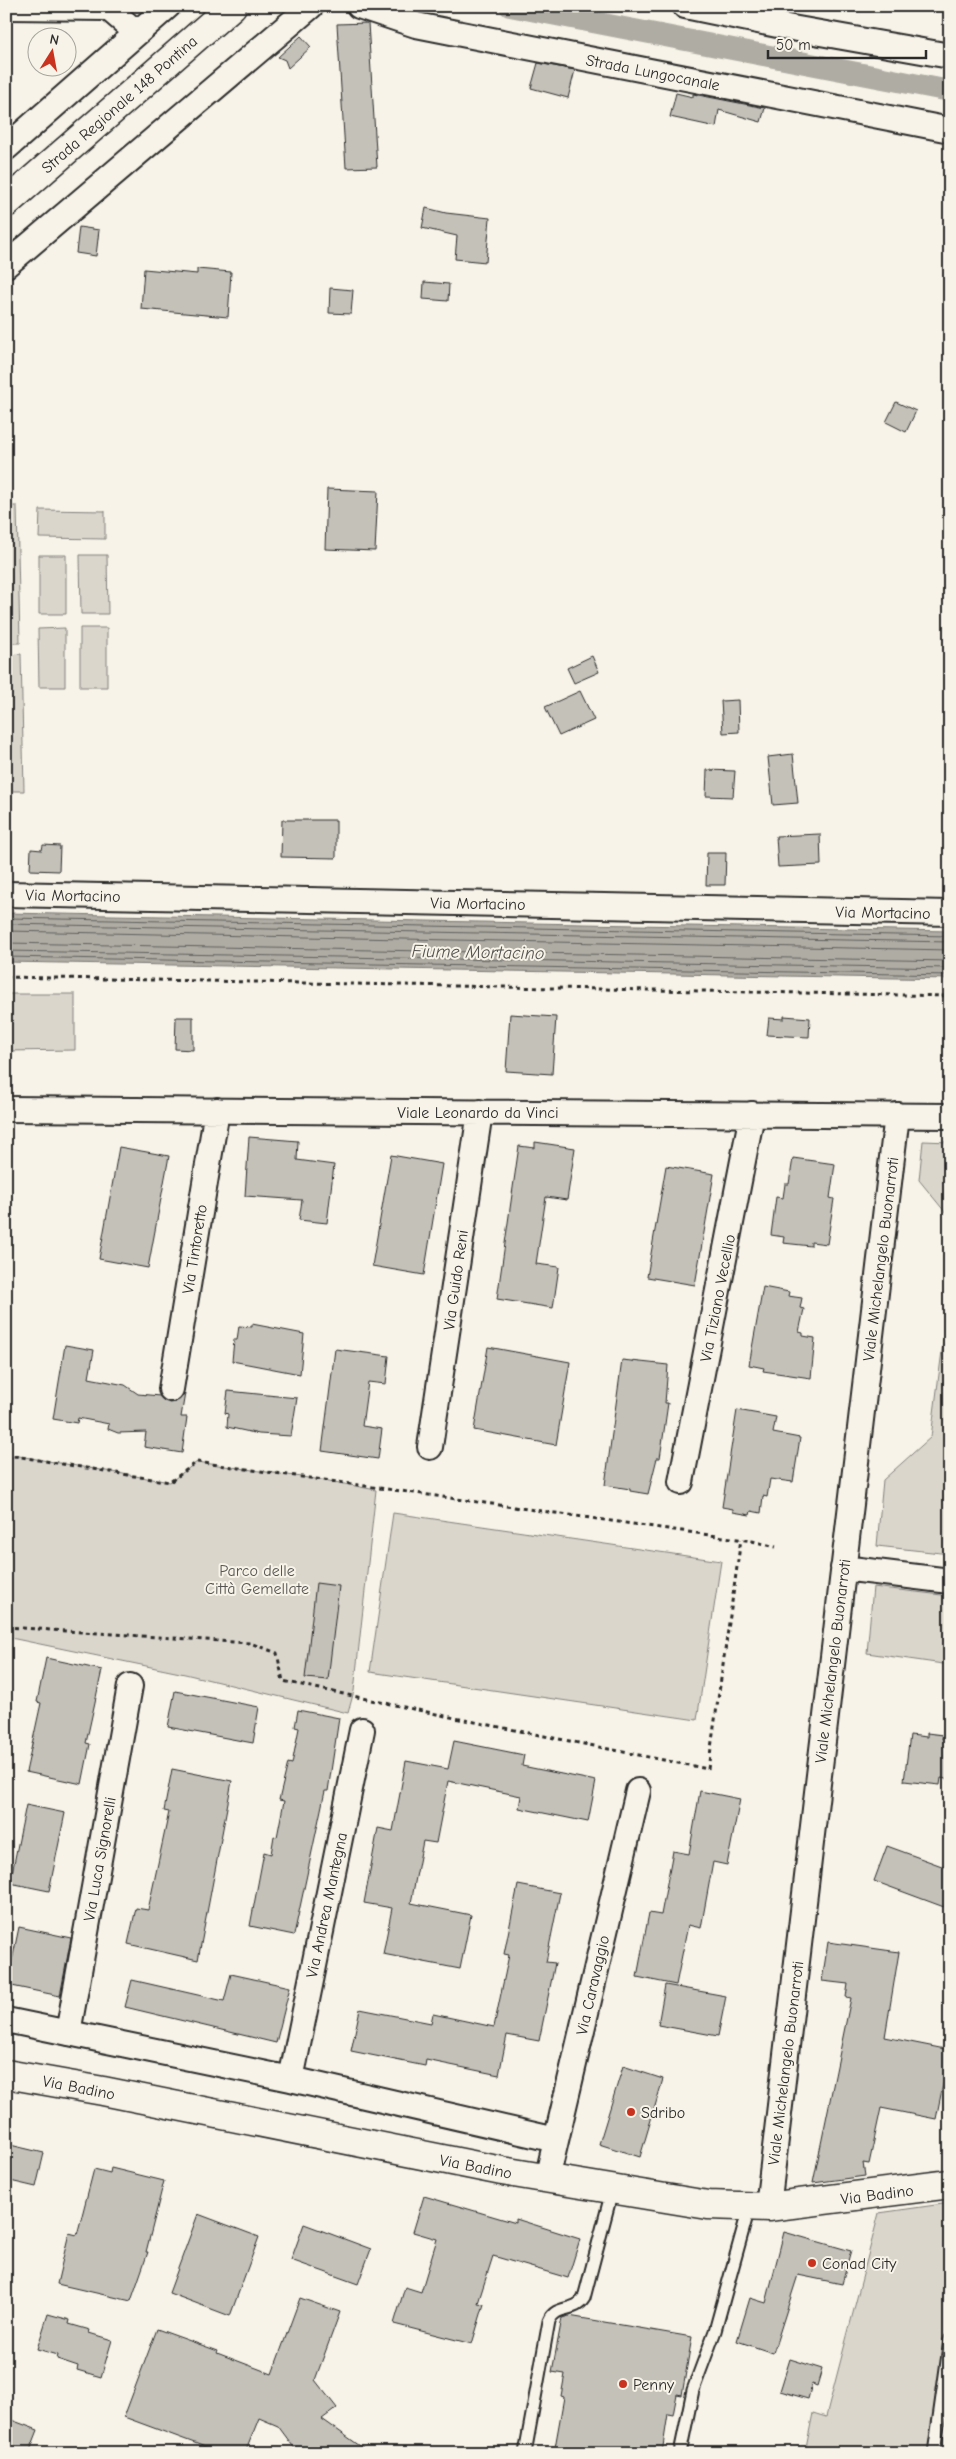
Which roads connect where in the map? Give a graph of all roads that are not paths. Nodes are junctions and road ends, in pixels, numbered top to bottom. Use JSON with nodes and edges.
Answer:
{"nodes":[{"id":1,"x":168,"y":6,"type":"edge"},
{"id":2,"x":232,"y":6,"type":"edge"},
{"id":3,"x":311,"y":6,"type":"edge"},
{"id":4,"x":358,"y":6,"type":"edge"},
{"id":5,"x":685,"y":6,"type":"edge"},
{"id":6,"x":6,"y":7,"type":"edge"},
{"id":7,"x":108,"y":7,"type":"edge"},
{"id":8,"x":137,"y":34,"type":"junction"},
{"id":9,"x":950,"y":56,"type":"edge"},
{"id":10,"x":950,"y":130,"type":"edge"},
{"id":11,"x":6,"y":148,"type":"edge"},
{"id":12,"x":6,"y":203,"type":"edge"},
{"id":13,"x":6,"y":265,"type":"edge"},
{"id":14,"x":6,"y":894,"type":"edge"},
{"id":15,"x":950,"y":913,"type":"edge"},
{"id":16,"x":6,"y":1110,"type":"edge"},
{"id":17,"x":216,"y":1110,"type":"junction"},
{"id":18,"x":480,"y":1112,"type":"junction"},
{"id":19,"x":752,"y":1114,"type":"junction"},
{"id":20,"x":896,"y":1115,"type":"junction"},
{"id":21,"x":950,"y":1116,"type":"edge"},
{"id":22,"x":171,"y":1388,"type":"dead end"},
{"id":23,"x":430,"y":1447,"type":"dead end"},
{"id":24,"x":681,"y":1482,"type":"dead end"},
{"id":25,"x":843,"y":1568,"type":"junction"},
{"id":26,"x":950,"y":1581,"type":"edge"},
{"id":27,"x":130,"y":1686,"type":"dead end"},
{"id":28,"x":362,"y":1730,"type":"dead end"},
{"id":29,"x":638,"y":1790,"type":"dead end"},
{"id":30,"x":7,"y":2025,"type":"edge"},
{"id":31,"x":68,"y":2033,"type":"junction"},
{"id":32,"x":6,"y":2074,"type":"edge"},
{"id":33,"x":290,"y":2080,"type":"junction"},
{"id":34,"x":556,"y":2140,"type":"junction"},
{"id":35,"x":547,"y":2179,"type":"junction"},
{"id":36,"x":950,"y":2184,"type":"edge"},
{"id":37,"x":612,"y":2191,"type":"junction"},
{"id":38,"x":758,"y":2207,"type":"junction"},
{"id":39,"x":950,"y":2340,"type":"edge"},
{"id":40,"x":525,"y":2453,"type":"edge"},
{"id":41,"x":680,"y":2453,"type":"edge"},
{"id":42,"x":934,"y":2453,"type":"edge"}],
"edges":[{"from":1,"to":8,"type":"street"},
{"from":2,"to":12,"type":"street","name":"Strada Regionale 148 Pontina"},
{"from":3,"to":13,"type":"street"},
{"from":4,"to":10,"type":"street","name":"Strada Lungocanale"},
{"from":5,"to":9,"type":"street"},
{"from":6,"to":7,"type":"street"},
{"from":7,"to":8,"type":"street"},
{"from":8,"to":11,"type":"street"},
{"from":14,"to":15,"type":"street","name":"Via Mortacino"},
{"from":16,"to":17,"type":"street","name":"Viale Leonardo da Vinci"},
{"from":17,"to":18,"type":"street","name":"Viale Leonardo da Vinci"},
{"from":17,"to":22,"type":"street","name":"Via Tintoretto"},
{"from":18,"to":19,"type":"street","name":"Viale Leonardo da Vinci"},
{"from":18,"to":23,"type":"street","name":"Via Guido Reni"},
{"from":19,"to":20,"type":"street","name":"Viale Leonardo da Vinci"},
{"from":19,"to":24,"type":"street","name":"Via Tiziano Vecellio"},
{"from":20,"to":21,"type":"street","name":"Viale Leonardo da Vinci"},
{"from":20,"to":25,"type":"street","name":"Viale Michelangelo Buonarroti"},
{"from":25,"to":26,"type":"street"},
{"from":25,"to":38,"type":"street","name":"Viale Michelangelo Buonarroti"},
{"from":27,"to":31,"type":"street","name":"Via Luca Signorelli"},
{"from":28,"to":33,"type":"street","name":"Via Andrea Mantegna"},
{"from":29,"to":34,"type":"street","name":"Via Caravaggio"},
{"from":30,"to":31,"type":"street"},
{"from":31,"to":33,"type":"street"},
{"from":32,"to":35,"type":"street","name":"Via Badino"},
{"from":33,"to":34,"type":"street"},
{"from":34,"to":35,"type":"street","name":"Via Caravaggio"},
{"from":35,"to":37,"type":"street","name":"Via Badino"},
{"from":36,"to":38,"type":"street","name":"Via Badino"},
{"from":37,"to":38,"type":"street","name":"Via Badino"},
{"from":37,"to":40,"type":"lane"},
{"from":38,"to":41,"type":"lane"},
{"from":39,"to":42,"type":"lane"}]}
